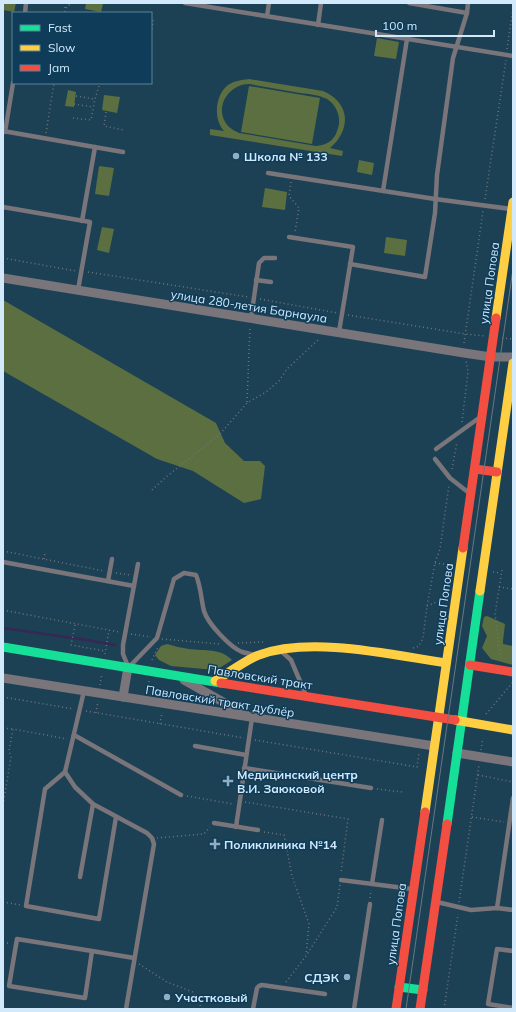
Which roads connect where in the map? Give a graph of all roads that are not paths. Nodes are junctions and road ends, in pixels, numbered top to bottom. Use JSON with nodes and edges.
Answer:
{"nodes":[{"id":1,"x":185,"y":3,"type":"edge"},
{"id":2,"x":269,"y":3,"type":"edge"},
{"id":3,"x":321,"y":3,"type":"edge"},
{"id":4,"x":408,"y":3,"type":"edge"},
{"id":5,"x":468,"y":3,"type":"edge"},
{"id":6,"x":197,"y":4,"type":"edge"},
{"id":7,"x":467,"y":13,"type":"junction"},
{"id":8,"x":267,"y":16,"type":"junction"},
{"id":9,"x":318,"y":24,"type":"junction"},
{"id":10,"x":408,"y":39,"type":"junction"},
{"id":11,"x":456,"y":47,"type":"junction"},
{"id":12,"x":513,"y":56,"type":"edge"},
{"id":13,"x":13,"y":84,"type":"edge"},
{"id":14,"x":4,"y":132,"type":"edge"},
{"id":15,"x":95,"y":147,"type":"junction"},
{"id":16,"x":123,"y":152,"type":"dead end"},
{"id":17,"x":268,"y":173,"type":"dead end"},
{"id":18,"x":383,"y":191,"type":"junction"},
{"id":19,"x":435,"y":199,"type":"junction"},
{"id":20,"x":512,"y":206,"type":"edge"},
{"id":21,"x":3,"y":207,"type":"edge"},
{"id":22,"x":82,"y":220,"type":"junction"},
{"id":23,"x":292,"y":237,"type":"road end"},
{"id":24,"x":275,"y":258,"type":"dead end"},
{"id":25,"x":350,"y":264,"type":"junction"},
{"id":26,"x":3,"y":278,"type":"edge"},
{"id":27,"x":256,"y":280,"type":"junction"},
{"id":28,"x":271,"y":282,"type":"dead end"},
{"id":29,"x":78,"y":290,"type":"junction"},
{"id":30,"x":251,"y":318,"type":"junction"},
{"id":31,"x":339,"y":332,"type":"junction"},
{"id":32,"x":490,"y":357,"type":"junction"},
{"id":33,"x":513,"y":357,"type":"edge"},
{"id":34,"x":513,"y":363,"type":"edge"},
{"id":35,"x":511,"y":388,"type":"edge"},
{"id":36,"x":482,"y":416,"type":"junction"},
{"id":37,"x":436,"y":449,"type":"dead end"},
{"id":38,"x":435,"y":459,"type":"dead end"},
{"id":39,"x":475,"y":469,"type":"junction"},
{"id":40,"x":497,"y":472,"type":"junction"},
{"id":41,"x":470,"y":495,"type":"junction"},
{"id":42,"x":112,"y":559,"type":"dead end"},
{"id":43,"x":3,"y":562,"type":"edge"},
{"id":44,"x":138,"y":564,"type":"dead end"},
{"id":45,"x":108,"y":581,"type":"junction"},
{"id":46,"x":134,"y":586,"type":"junction"},
{"id":47,"x":3,"y":647,"type":"edge"},
{"id":48,"x":279,"y":649,"type":"junction"},
{"id":49,"x":258,"y":655,"type":"junction"},
{"id":50,"x":446,"y":663,"type":"junction"},
{"id":51,"x":470,"y":665,"type":"junction"},
{"id":52,"x":128,"y":667,"type":"junction"},
{"id":53,"x":513,"y":672,"type":"edge"},
{"id":54,"x":175,"y":675,"type":"junction"},
{"id":55,"x":3,"y":680,"type":"edge"},
{"id":56,"x":215,"y":682,"type":"junction"},
{"id":57,"x":84,"y":691,"type":"junction"},
{"id":58,"x":306,"y":696,"type":"junction"},
{"id":59,"x":123,"y":697,"type":"junction"},
{"id":60,"x":252,"y":718,"type":"junction"},
{"id":61,"x":438,"y":718,"type":"junction"},
{"id":62,"x":462,"y":721,"type":"junction"},
{"id":63,"x":513,"y":730,"type":"edge"},
{"id":64,"x":73,"y":737,"type":"junction"},
{"id":65,"x":195,"y":746,"type":"dead end"},
{"id":66,"x":434,"y":746,"type":"junction"},
{"id":67,"x":457,"y":753,"type":"junction"},
{"id":68,"x":246,"y":755,"type":"junction"},
{"id":69,"x":513,"y":762,"type":"edge"},
{"id":70,"x":244,"y":768,"type":"junction"},
{"id":71,"x":65,"y":772,"type":"junction"},
{"id":72,"x":371,"y":788,"type":"road end"},
{"id":73,"x":181,"y":795,"type":"road end"},
{"id":74,"x":513,"y":798,"type":"edge"},
{"id":75,"x":93,"y":804,"type":"junction"},
{"id":76,"x":116,"y":817,"type":"junction"},
{"id":77,"x":382,"y":820,"type":"dead end"},
{"id":78,"x":214,"y":823,"type":"road end"},
{"id":79,"x":236,"y":827,"type":"junction"},
{"id":80,"x":258,"y":830,"type":"road end"},
{"id":81,"x":80,"y":877,"type":"dead end"},
{"id":82,"x":341,"y":880,"type":"road end"},
{"id":83,"x":372,"y":884,"type":"junction"},
{"id":84,"x":414,"y":890,"type":"junction"},
{"id":85,"x":435,"y":902,"type":"junction"},
{"id":86,"x":370,"y":904,"type":"road end"},
{"id":87,"x":497,"y":908,"type":"junction"},
{"id":88,"x":513,"y":910,"type":"edge"},
{"id":89,"x":92,"y":951,"type":"junction"},
{"id":90,"x":513,"y":951,"type":"edge"},
{"id":91,"x":134,"y":959,"type":"junction"},
{"id":92,"x":399,"y":987,"type":"junction"},
{"id":93,"x":423,"y":990,"type":"junction"},
{"id":94,"x":325,"y":994,"type":"dead end"},
{"id":95,"x":513,"y":1008,"type":"edge"},
{"id":96,"x":126,"y":1009,"type":"edge"},
{"id":97,"x":253,"y":1009,"type":"edge"},
{"id":98,"x":354,"y":1009,"type":"edge"},
{"id":99,"x":396,"y":1009,"type":"edge"},
{"id":100,"x":420,"y":1009,"type":"edge"}],
"edges":[{"from":1,"to":6,"type":"lane"},
{"from":2,"to":8,"type":"lane"},
{"from":3,"to":9,"type":"lane"},
{"from":4,"to":7,"type":"lane"},
{"from":5,"to":7,"type":"lane"},
{"from":6,"to":8,"type":"lane"},
{"from":7,"to":11,"type":"lane"},
{"from":8,"to":9,"type":"lane"},
{"from":9,"to":10,"type":"lane"},
{"from":10,"to":11,"type":"lane"},
{"from":10,"to":18,"type":"lane"},
{"from":11,"to":12,"type":"lane"},
{"from":11,"to":19,"type":"lane"},
{"from":13,"to":14,"type":"lane"},
{"from":14,"to":15,"type":"lane"},
{"from":15,"to":16,"type":"lane"},
{"from":15,"to":22,"type":"lane"},
{"from":17,"to":18,"type":"lane"},
{"from":18,"to":19,"type":"lane"},
{"from":19,"to":20,"type":"lane"},
{"from":19,"to":25,"type":"lane"},
{"from":20,"to":32,"type":"main road","name":"улица Попова"},
{"from":21,"to":22,"type":"lane"},
{"from":22,"to":29,"type":"lane"},
{"from":23,"to":25,"type":"lane"},
{"from":24,"to":27,"type":"lane"},
{"from":25,"to":31,"type":"lane"},
{"from":26,"to":29,"type":"street","name":"улица 280-летия Барнаула"},
{"from":27,"to":28,"type":"lane"},
{"from":27,"to":30,"type":"lane"},
{"from":29,"to":30,"type":"street","name":"улица 280-летия Барнаула"},
{"from":30,"to":31,"type":"street","name":"улица 280-летия Барнаула"},
{"from":31,"to":32,"type":"street","name":"улица 280-летия Барнаула"},
{"from":32,"to":33,"type":"street","name":"улица 280-летия Барнаула"},
{"from":32,"to":36,"type":"main road","name":"улица Попова"},
{"from":34,"to":35,"type":"main road"},
{"from":35,"to":40,"type":"main road"},
{"from":36,"to":37,"type":"lane"},
{"from":36,"to":39,"type":"main road","name":"улица Попова"},
{"from":38,"to":41,"type":"lane"},
{"from":39,"to":40,"type":"main road"},
{"from":39,"to":41,"type":"main road","name":"улица Попова"},
{"from":40,"to":51,"type":"main road"},
{"from":41,"to":50,"type":"main road","name":"улица Попова"},
{"from":42,"to":45,"type":"lane"},
{"from":43,"to":45,"type":"lane"},
{"from":44,"to":46,"type":"lane"},
{"from":45,"to":46,"type":"lane"},
{"from":46,"to":52,"type":"lane"},
{"from":47,"to":52,"type":"main road","name":"Павловский тракт"},
{"from":48,"to":49,"type":"main road"},
{"from":48,"to":50,"type":"main road"},
{"from":48,"to":58,"type":"lane"},
{"from":49,"to":52,"type":"lane"},
{"from":49,"to":56,"type":"main road"},
{"from":50,"to":61,"type":"main road","name":"улица Попова"},
{"from":51,"to":53,"type":"main road"},
{"from":51,"to":62,"type":"main road"},
{"from":52,"to":54,"type":"main road","name":"Павловский тракт"},
{"from":52,"to":59,"type":"street"},
{"from":54,"to":56,"type":"main road","name":"Павловский тракт"},
{"from":54,"to":60,"type":"street"},
{"from":55,"to":57,"type":"street","name":"Павловский тракт дублёр"},
{"from":56,"to":58,"type":"main road","name":"Павловский тракт"},
{"from":57,"to":59,"type":"street","name":"Павловский тракт дублёр"},
{"from":57,"to":64,"type":"lane"},
{"from":58,"to":61,"type":"main road","name":"Павловский тракт"},
{"from":59,"to":60,"type":"street","name":"Павловский тракт дублёр"},
{"from":60,"to":66,"type":"street","name":"Павловский тракт дублёр"},
{"from":60,"to":68,"type":"lane"},
{"from":61,"to":62,"type":"main road","name":"Павловский тракт"},
{"from":61,"to":66,"type":"main road","name":"улица Попова"},
{"from":62,"to":63,"type":"main road","name":"Павловский тракт"},
{"from":62,"to":67,"type":"main road"},
{"from":64,"to":71,"type":"lane"},
{"from":64,"to":73,"type":"lane"},
{"from":65,"to":68,"type":"lane"},
{"from":66,"to":84,"type":"main road","name":"улица Попова"},
{"from":67,"to":69,"type":"street"},
{"from":67,"to":85,"type":"main road"},
{"from":68,"to":70,"type":"lane"},
{"from":70,"to":72,"type":"lane"},
{"from":70,"to":79,"type":"lane"},
{"from":71,"to":75,"type":"lane"},
{"from":71,"to":76,"type":"lane"},
{"from":74,"to":87,"type":"lane"},
{"from":75,"to":76,"type":"lane"},
{"from":75,"to":81,"type":"lane"},
{"from":76,"to":91,"type":"lane"},
{"from":77,"to":83,"type":"lane"},
{"from":78,"to":79,"type":"lane"},
{"from":79,"to":80,"type":"lane"},
{"from":82,"to":83,"type":"lane"},
{"from":83,"to":84,"type":"lane"},
{"from":84,"to":92,"type":"main road","name":"улица Попова"},
{"from":85,"to":87,"type":"lane"},
{"from":85,"to":93,"type":"main road"},
{"from":86,"to":98,"type":"lane"},
{"from":87,"to":88,"type":"lane"},
{"from":89,"to":89,"type":"lane"},
{"from":89,"to":91,"type":"lane"},
{"from":90,"to":95,"type":"lane"},
{"from":91,"to":96,"type":"lane"},
{"from":92,"to":93,"type":"main road"},
{"from":92,"to":99,"type":"main road","name":"улица Попова"},
{"from":93,"to":100,"type":"main road"},
{"from":94,"to":97,"type":"lane"}]}
